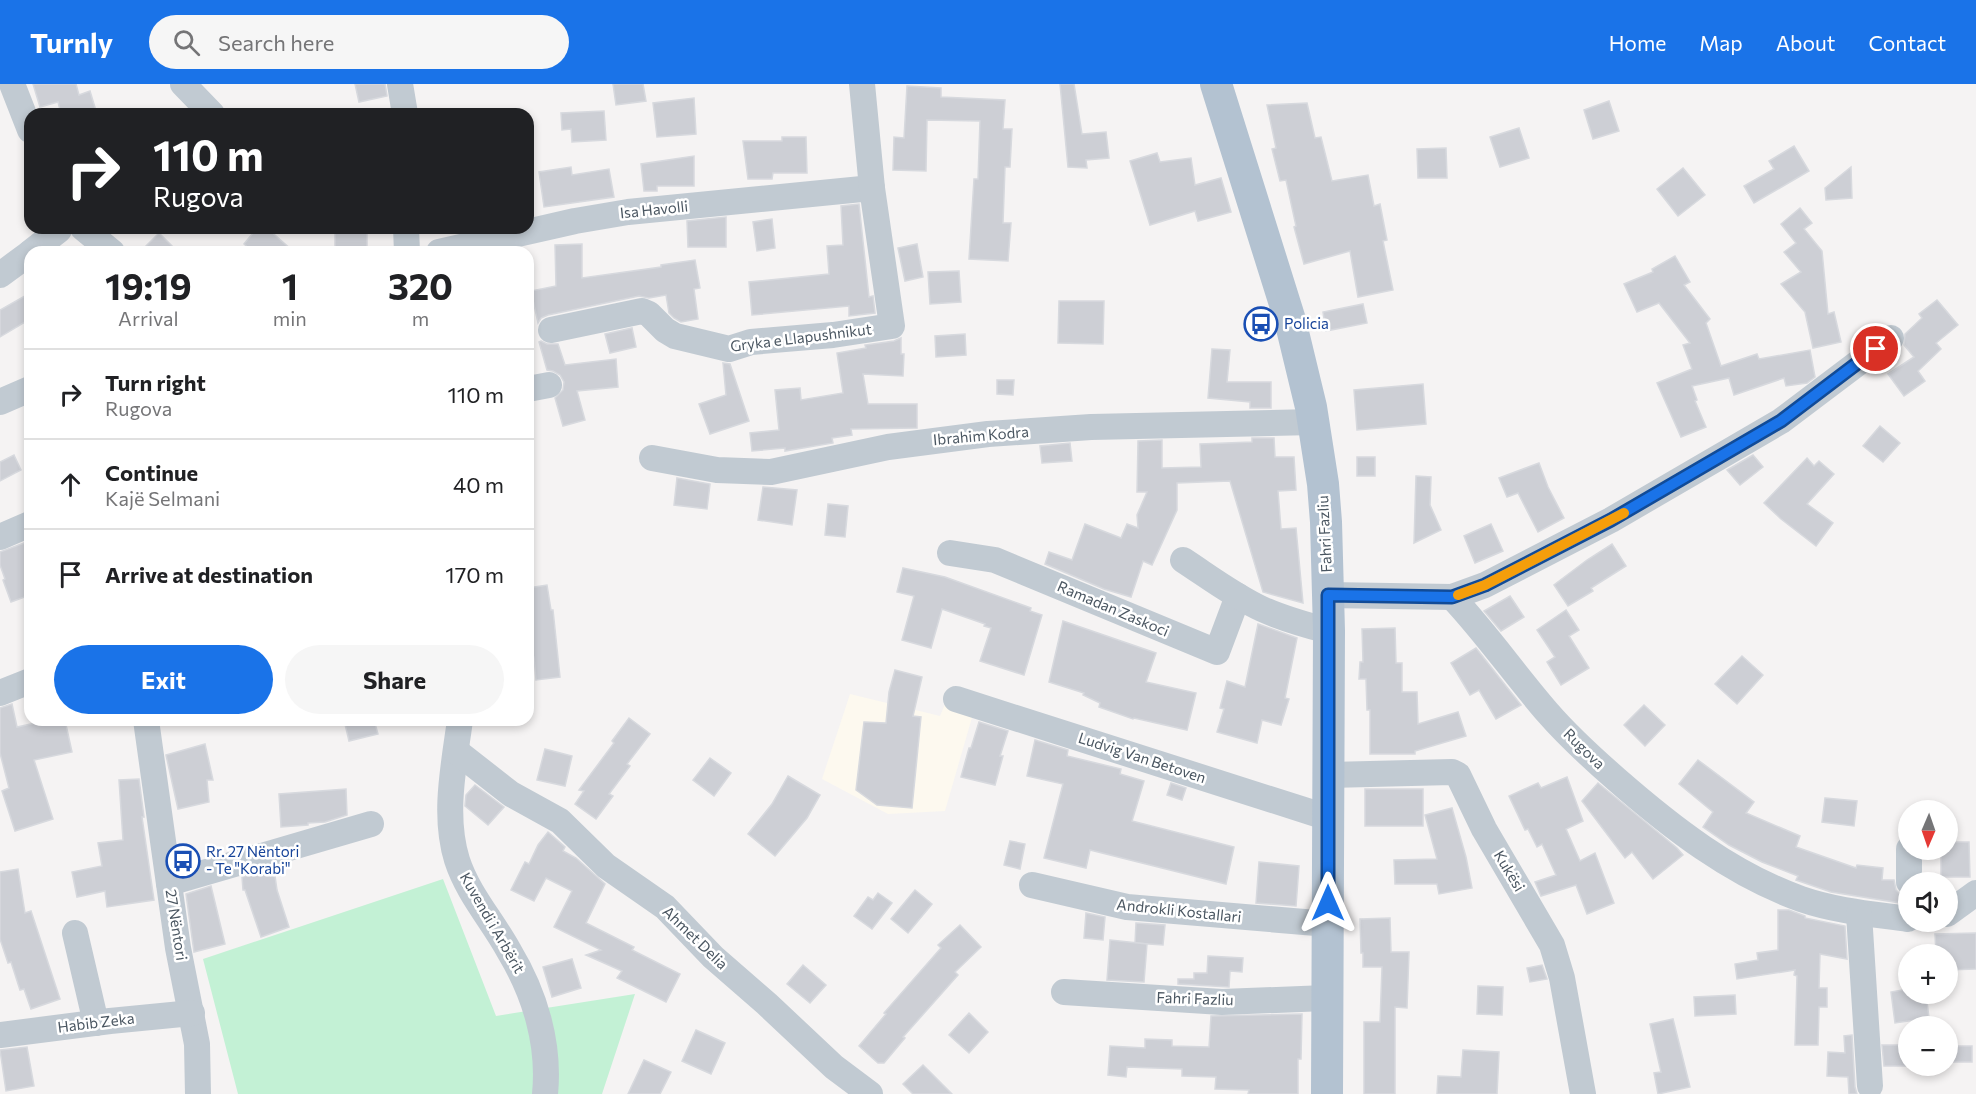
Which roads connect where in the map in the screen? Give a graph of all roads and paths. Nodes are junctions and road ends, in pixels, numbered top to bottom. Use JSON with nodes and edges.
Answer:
{"nodes":[{"id":1,"x":12,"y":84,"type":"edge"},
{"id":2,"x":183,"y":84,"type":"edge"},
{"id":3,"x":400,"y":84,"type":"edge"},
{"id":4,"x":862,"y":84,"type":"edge"},
{"id":5,"x":1216,"y":84,"type":"edge"},
{"id":6,"x":206,"y":108,"type":"edge"},
{"id":7,"x":404,"y":108,"type":"edge"},
{"id":8,"x":24,"y":115,"type":"edge"},
{"id":9,"x":872,"y":188,"type":"junction"},
{"id":10,"x":534,"y":230,"type":"edge"},
{"id":11,"x":66,"y":234,"type":"edge"},
{"id":12,"x":517,"y":234,"type":"edge"},
{"id":13,"x":42,"y":246,"type":"edge"},
{"id":14,"x":97,"y":246,"type":"edge"},
{"id":15,"x":465,"y":246,"type":"edge"},
{"id":16,"x":24,"y":257,"type":"edge"},
{"id":17,"x":0,"y":275,"type":"edge"},
{"id":18,"x":551,"y":330,"type":"dead end"},
{"id":19,"x":1891,"y":338,"type":"dead end"},
{"id":20,"x":24,"y":392,"type":"edge"},
{"id":21,"x":0,"y":402,"type":"edge"},
{"id":22,"x":1314,"y":422,"type":"junction"},
{"id":23,"x":652,"y":458,"type":"dead end"},
{"id":24,"x":24,"y":527,"type":"edge"},
{"id":25,"x":0,"y":537,"type":"edge"},
{"id":26,"x":950,"y":553,"type":"dead end"},
{"id":27,"x":1183,"y":560,"type":"dead end"},
{"id":28,"x":1328,"y":595,"type":"junction"},
{"id":29,"x":1238,"y":596,"type":"junction"},
{"id":30,"x":1452,"y":597,"type":"junction"},
{"id":31,"x":1329,"y":631,"type":"junction"},
{"id":32,"x":24,"y":683,"type":"edge"},
{"id":33,"x":0,"y":693,"type":"edge"},
{"id":34,"x":956,"y":699,"type":"dead end"},
{"id":35,"x":147,"y":726,"type":"edge"},
{"id":36,"x":459,"y":726,"type":"edge"},
{"id":37,"x":456,"y":751,"type":"junction"},
{"id":38,"x":1329,"y":775,"type":"junction"},
{"id":39,"x":1329,"y":818,"type":"junction"},
{"id":40,"x":371,"y":824,"type":"dead end"},
{"id":41,"x":170,"y":884,"type":"junction"},
{"id":42,"x":1032,"y":885,"type":"dead end"},
{"id":43,"x":1976,"y":893,"type":"edge"},
{"id":44,"x":1958,"y":907,"type":"edge"},
{"id":45,"x":1859,"y":914,"type":"junction"},
{"id":46,"x":1958,"y":915,"type":"edge"},
{"id":47,"x":1976,"y":916,"type":"edge"},
{"id":48,"x":1898,"y":918,"type":"edge"},
{"id":49,"x":1328,"y":924,"type":"junction"},
{"id":50,"x":75,"y":933,"type":"dead end"},
{"id":51,"x":1064,"y":992,"type":"dead end"},
{"id":52,"x":1326,"y":998,"type":"junction"},
{"id":53,"x":192,"y":1013,"type":"junction"},
{"id":54,"x":96,"y":1023,"type":"junction"},
{"id":55,"x":0,"y":1035,"type":"edge"},
{"id":56,"x":1870,"y":1086,"type":"dead end"},
{"id":57,"x":198,"y":1094,"type":"edge"},
{"id":58,"x":545,"y":1094,"type":"edge"},
{"id":59,"x":870,"y":1094,"type":"edge"},
{"id":60,"x":1327,"y":1094,"type":"edge"},
{"id":61,"x":1583,"y":1094,"type":"edge"}],
"edges":[{"from":1,"to":8,"type":"street"},
{"from":2,"to":6,"type":"street"},
{"from":3,"to":7,"type":"street"},
{"from":4,"to":9,"type":"street","name":"Gryka e Llapushnikut"},
{"from":5,"to":22,"type":"main road","name":"Fahri Fazliu"},
{"from":9,"to":10,"type":"street","name":"Isa Havolli"},
{"from":9,"to":18,"type":"street","name":"Gryka e Llapushnikut"},
{"from":11,"to":13,"type":"street"},
{"from":11,"to":14,"type":"street"},
{"from":12,"to":15,"type":"street","name":"Isa Havolli"},
{"from":16,"to":17,"type":"street"},
{"from":19,"to":30,"type":"street"},
{"from":20,"to":21,"type":"street"},
{"from":22,"to":23,"type":"street","name":"Ibrahim Kodra"},
{"from":22,"to":28,"type":"main road","name":"Fahri Fazliu"},
{"from":24,"to":25,"type":"street"},
{"from":26,"to":29,"type":"street","name":"Ramadan Zaskoci"},
{"from":27,"to":29,"type":"street"},
{"from":28,"to":30,"type":"street"},
{"from":28,"to":31,"type":"main road","name":"Fahri Fazliu"},
{"from":29,"to":31,"type":"street"},
{"from":30,"to":45,"type":"street","name":"Rugova"},
{"from":31,"to":38,"type":"main road","name":"Fahri Fazliu"},
{"from":32,"to":33,"type":"street"},
{"from":34,"to":39,"type":"street","name":"Ludvig Van Betoven"},
{"from":35,"to":41,"type":"street","name":"27 Nëntori"},
{"from":36,"to":37,"type":"street","name":"Kuvendi i Arbërit"},
{"from":37,"to":58,"type":"street","name":"Kuvendi i Arbërit"},
{"from":37,"to":59,"type":"street","name":"Ahmet Delia"},
{"from":38,"to":39,"type":"main road","name":"Fahri Fazliu"},
{"from":38,"to":61,"type":"street","name":"Kukësi"},
{"from":39,"to":49,"type":"main road","name":"Fahri Fazliu"},
{"from":40,"to":41,"type":"street"},
{"from":41,"to":53,"type":"street","name":"27 Nëntori"},
{"from":42,"to":49,"type":"street","name":"Androkli Kostallari"},
{"from":43,"to":44,"type":"street"},
{"from":45,"to":48,"type":"street","name":"Rugova"},
{"from":45,"to":56,"type":"street"},
{"from":46,"to":47,"type":"street"},
{"from":49,"to":52,"type":"main road","name":"Fahri Fazliu"},
{"from":50,"to":54,"type":"street"},
{"from":51,"to":52,"type":"street","name":"Fahri Fazliu"},
{"from":52,"to":60,"type":"main road","name":"Fahri Fazliu"},
{"from":53,"to":54,"type":"street","name":"Habib Zeka"},
{"from":53,"to":57,"type":"street","name":"27 Nëntori"},
{"from":54,"to":55,"type":"street","name":"Habib Zeka"}]}
